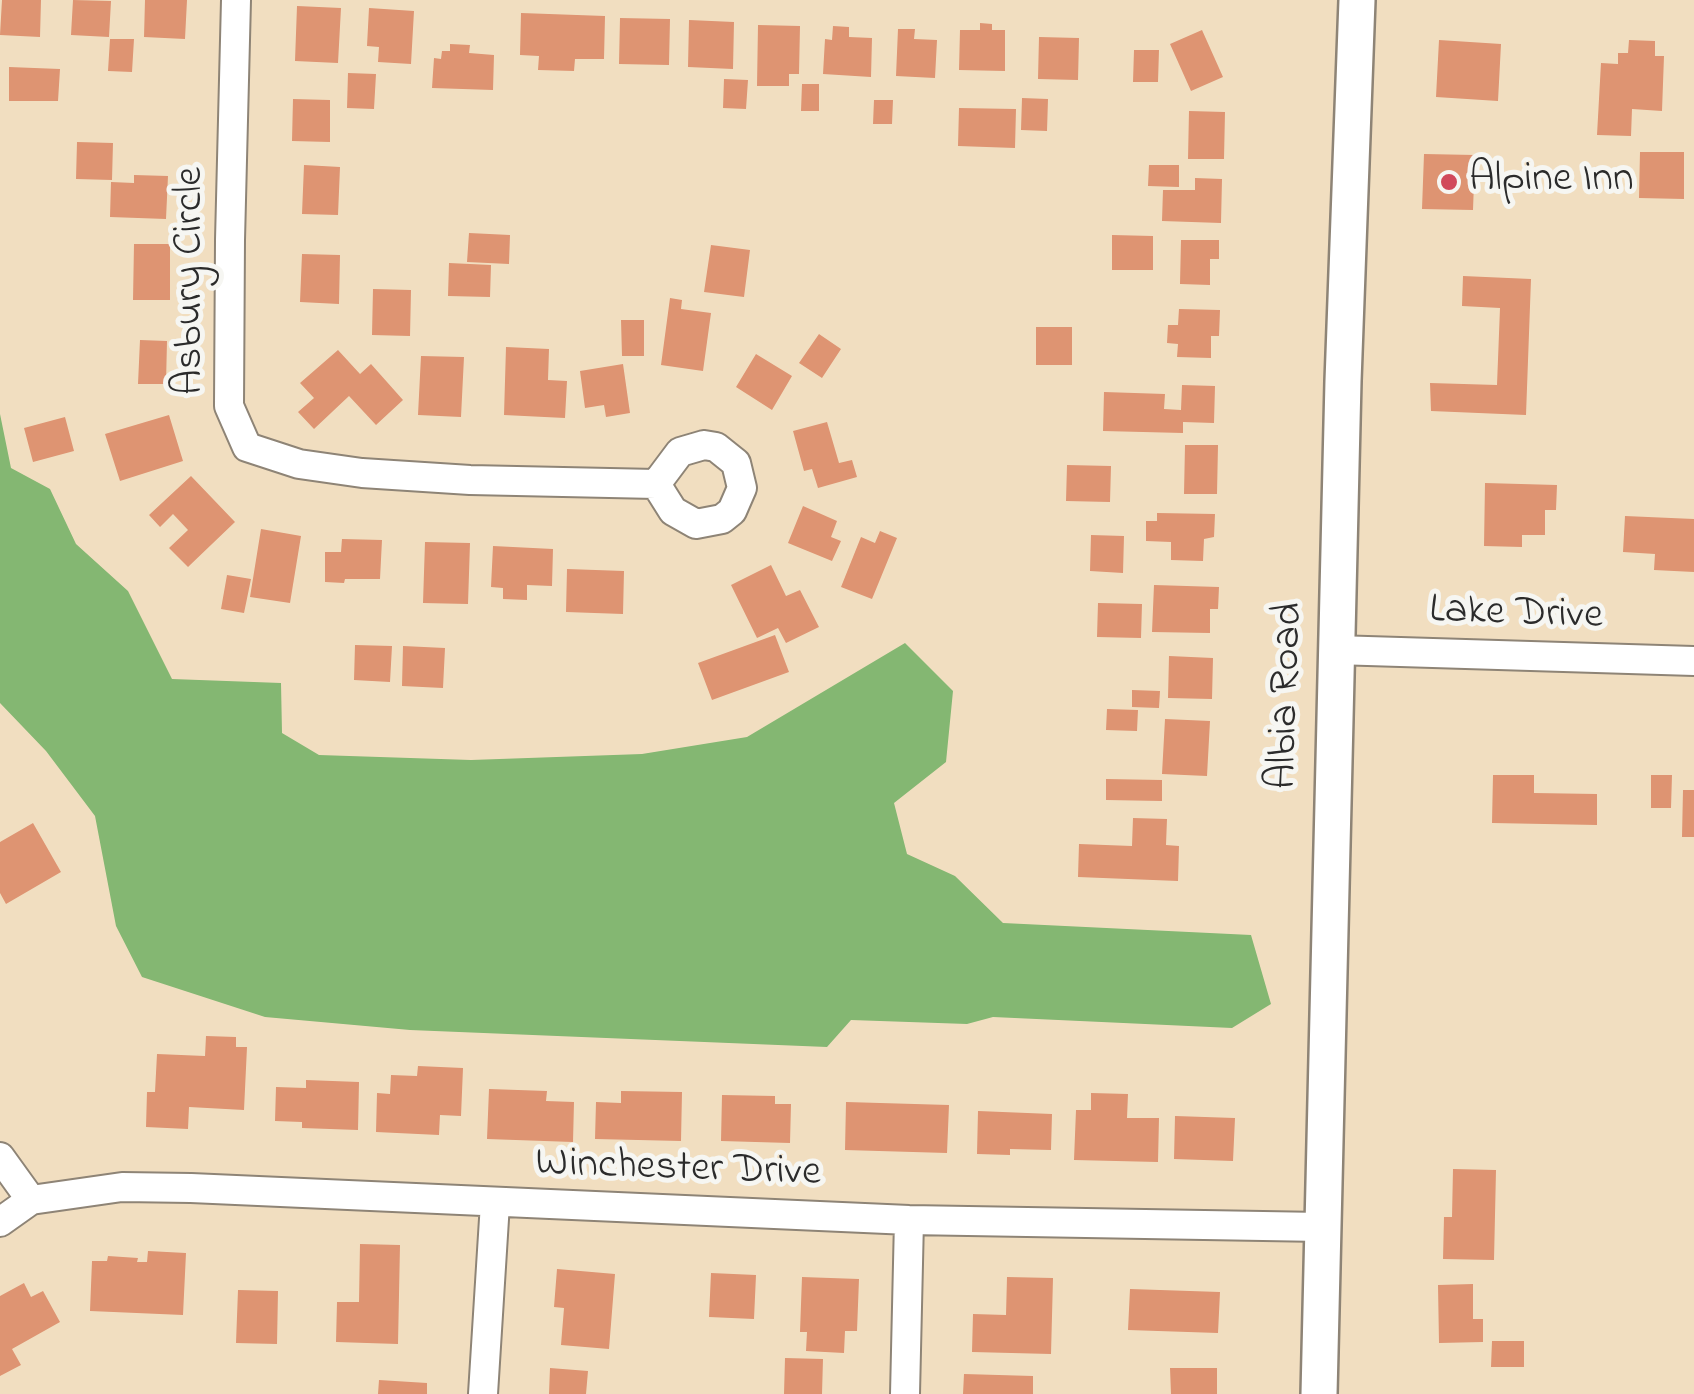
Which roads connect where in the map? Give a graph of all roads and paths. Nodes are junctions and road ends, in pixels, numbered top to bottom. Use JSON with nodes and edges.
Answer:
{"nodes":[{"id":1,"x":236,"y":0,"type":"edge"},
{"id":2,"x":1357,"y":0,"type":"edge"},
{"id":3,"x":656,"y":484,"type":"dead end"},
{"id":4,"x":1335,"y":650,"type":"junction"},
{"id":5,"x":1694,"y":660,"type":"edge"},
{"id":6,"x":0,"y":1157,"type":"edge"},
{"id":7,"x":32,"y":1200,"type":"junction"},
{"id":8,"x":495,"y":1203,"type":"junction"},
{"id":9,"x":909,"y":1220,"type":"junction"},
{"id":10,"x":0,"y":1222,"type":"edge"},
{"id":11,"x":1322,"y":1227,"type":"junction"},
{"id":12,"x":483,"y":1394,"type":"edge"},
{"id":13,"x":905,"y":1394,"type":"edge"},
{"id":14,"x":1319,"y":1394,"type":"edge"}],
"edges":[{"from":1,"to":3,"type":"street","name":"Asbury Circle"},
{"from":2,"to":4,"type":"street","name":"Albia Road"},
{"from":4,"to":5,"type":"street","name":"Lake Drive"},
{"from":4,"to":11,"type":"street","name":"Albia Road"},
{"from":6,"to":7,"type":"street"},
{"from":7,"to":8,"type":"street","name":"Winchester Drive"},
{"from":7,"to":10,"type":"street"},
{"from":8,"to":9,"type":"street","name":"Winchester Drive"},
{"from":8,"to":12,"type":"street"},
{"from":9,"to":11,"type":"street","name":"Winchester Drive"},
{"from":9,"to":13,"type":"street"},
{"from":11,"to":14,"type":"street","name":"Albia Road"}]}
